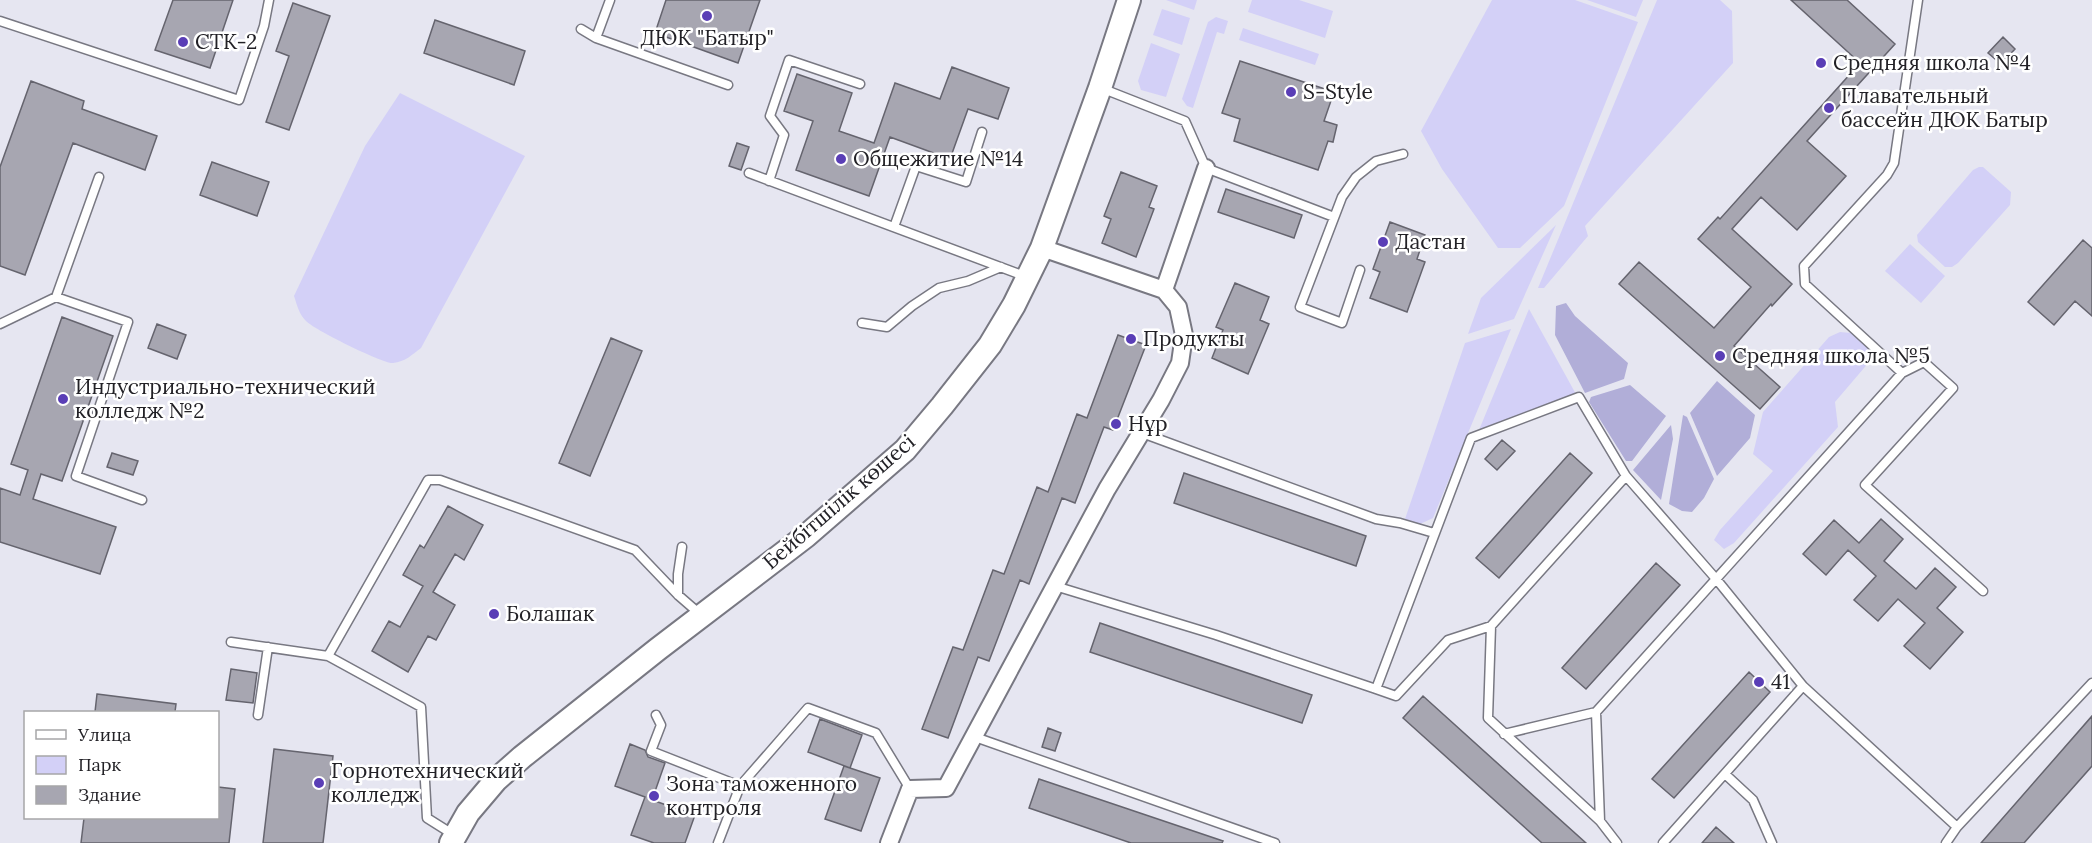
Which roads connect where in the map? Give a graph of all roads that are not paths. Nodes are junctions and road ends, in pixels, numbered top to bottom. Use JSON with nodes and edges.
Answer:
{"nodes":[{"id":1,"x":269,"y":0,"type":"edge"},
{"id":2,"x":610,"y":0,"type":"edge"},
{"id":3,"x":1129,"y":0,"type":"edge"},
{"id":4,"x":1918,"y":0,"type":"edge"},
{"id":5,"x":0,"y":21,"type":"edge"},
{"id":6,"x":581,"y":29,"type":"dead end"},
{"id":7,"x":596,"y":38,"type":"junction"},
{"id":8,"x":860,"y":84,"type":"dead end"},
{"id":9,"x":728,"y":85,"type":"dead end"},
{"id":10,"x":1100,"y":88,"type":"junction"},
{"id":11,"x":982,"y":132,"type":"dead end"},
{"id":12,"x":1403,"y":154,"type":"dead end"},
{"id":13,"x":1206,"y":168,"type":"junction"},
{"id":14,"x":749,"y":173,"type":"dead end"},
{"id":15,"x":99,"y":177,"type":"dead end"},
{"id":16,"x":769,"y":181,"type":"junction"},
{"id":17,"x":1334,"y":217,"type":"junction"},
{"id":18,"x":894,"y":227,"type":"junction"},
{"id":19,"x":1042,"y":248,"type":"junction"},
{"id":20,"x":1001,"y":267,"type":"junction"},
{"id":21,"x":1360,"y":270,"type":"dead end"},
{"id":22,"x":1028,"y":277,"type":"junction"},
{"id":23,"x":1164,"y":290,"type":"junction"},
{"id":24,"x":56,"y":297,"type":"junction"},
{"id":25,"x":862,"y":322,"type":"dead end"},
{"id":26,"x":0,"y":324,"type":"edge"},
{"id":27,"x":1902,"y":373,"type":"junction"},
{"id":28,"x":1142,"y":433,"type":"junction"},
{"id":29,"x":1626,"y":476,"type":"junction"},
{"id":30,"x":142,"y":500,"type":"dead end"},
{"id":31,"x":1434,"y":533,"type":"junction"},
{"id":32,"x":682,"y":548,"type":"dead end"},
{"id":33,"x":1718,"y":580,"type":"junction"},
{"id":34,"x":1055,"y":585,"type":"junction"},
{"id":35,"x":1983,"y":591,"type":"dead end"},
{"id":36,"x":678,"y":595,"type":"junction"},
{"id":37,"x":701,"y":616,"type":"junction"},
{"id":38,"x":1491,"y":626,"type":"junction"},
{"id":39,"x":231,"y":642,"type":"dead end"},
{"id":40,"x":268,"y":647,"type":"junction"},
{"id":41,"x":328,"y":656,"type":"junction"},
{"id":42,"x":2092,"y":682,"type":"edge"},
{"id":43,"x":1803,"y":686,"type":"junction"},
{"id":44,"x":1376,"y":689,"type":"junction"},
{"id":45,"x":1596,"y":712,"type":"junction"},
{"id":46,"x":258,"y":715,"type":"dead end"},
{"id":47,"x":656,"y":716,"type":"dead end"},
{"id":48,"x":1504,"y":734,"type":"junction"},
{"id":49,"x":975,"y":737,"type":"junction"},
{"id":50,"x":1725,"y":774,"type":"junction"},
{"id":51,"x":740,"y":786,"type":"junction"},
{"id":52,"x":910,"y":789,"type":"junction"},
{"id":53,"x":1600,"y":821,"type":"junction"},
{"id":54,"x":1957,"y":827,"type":"junction"},
{"id":55,"x":453,"y":839,"type":"edge"},
{"id":56,"x":718,"y":843,"type":"edge"},
{"id":57,"x":889,"y":843,"type":"edge"},
{"id":58,"x":1275,"y":843,"type":"edge"},
{"id":59,"x":1617,"y":843,"type":"edge"},
{"id":60,"x":1664,"y":843,"type":"edge"},
{"id":61,"x":1772,"y":843,"type":"edge"},
{"id":62,"x":1946,"y":843,"type":"edge"}],
"edges":[{"from":1,"to":5,"type":"lane"},
{"from":2,"to":7,"type":"lane"},
{"from":3,"to":10,"type":"street","name":"Бейбітшілік көшесі"},
{"from":4,"to":27,"type":"lane"},
{"from":6,"to":7,"type":"lane"},
{"from":7,"to":9,"type":"lane"},
{"from":8,"to":16,"type":"lane"},
{"from":10,"to":13,"type":"lane"},
{"from":10,"to":19,"type":"street","name":"Бейбітшілік көшесі"},
{"from":11,"to":18,"type":"lane"},
{"from":12,"to":17,"type":"lane"},
{"from":13,"to":17,"type":"lane"},
{"from":13,"to":23,"type":"street"},
{"from":14,"to":16,"type":"lane"},
{"from":15,"to":24,"type":"lane"},
{"from":16,"to":18,"type":"lane"},
{"from":17,"to":21,"type":"lane"},
{"from":18,"to":20,"type":"lane"},
{"from":19,"to":22,"type":"street","name":"Бейбітшілік көшесі"},
{"from":19,"to":23,"type":"street"},
{"from":20,"to":22,"type":"lane"},
{"from":20,"to":25,"type":"lane"},
{"from":22,"to":37,"type":"street","name":"Бейбітшілік көшесі"},
{"from":23,"to":28,"type":"street"},
{"from":24,"to":26,"type":"lane"},
{"from":24,"to":30,"type":"lane"},
{"from":27,"to":33,"type":"lane"},
{"from":27,"to":35,"type":"lane"},
{"from":28,"to":31,"type":"lane"},
{"from":28,"to":34,"type":"street"},
{"from":29,"to":31,"type":"lane"},
{"from":29,"to":33,"type":"lane"},
{"from":29,"to":38,"type":"lane"},
{"from":31,"to":44,"type":"lane"},
{"from":32,"to":36,"type":"lane"},
{"from":33,"to":43,"type":"lane"},
{"from":33,"to":45,"type":"lane"},
{"from":34,"to":44,"type":"lane"},
{"from":34,"to":49,"type":"street"},
{"from":36,"to":37,"type":"lane"},
{"from":36,"to":41,"type":"lane"},
{"from":37,"to":55,"type":"street","name":"Бейбітшілік көшесі"},
{"from":38,"to":44,"type":"lane"},
{"from":38,"to":48,"type":"lane"},
{"from":39,"to":40,"type":"lane"},
{"from":40,"to":41,"type":"lane"},
{"from":40,"to":46,"type":"lane"},
{"from":41,"to":55,"type":"lane"},
{"from":42,"to":54,"type":"lane"},
{"from":43,"to":50,"type":"lane"},
{"from":43,"to":54,"type":"lane"},
{"from":45,"to":48,"type":"lane"},
{"from":45,"to":53,"type":"lane"},
{"from":47,"to":51,"type":"lane"},
{"from":48,"to":53,"type":"lane"},
{"from":49,"to":52,"type":"street"},
{"from":49,"to":58,"type":"lane"},
{"from":50,"to":60,"type":"lane"},
{"from":50,"to":61,"type":"lane"},
{"from":51,"to":52,"type":"lane"},
{"from":51,"to":56,"type":"lane"},
{"from":52,"to":57,"type":"street"},
{"from":53,"to":59,"type":"lane"},
{"from":54,"to":62,"type":"lane"}]}
